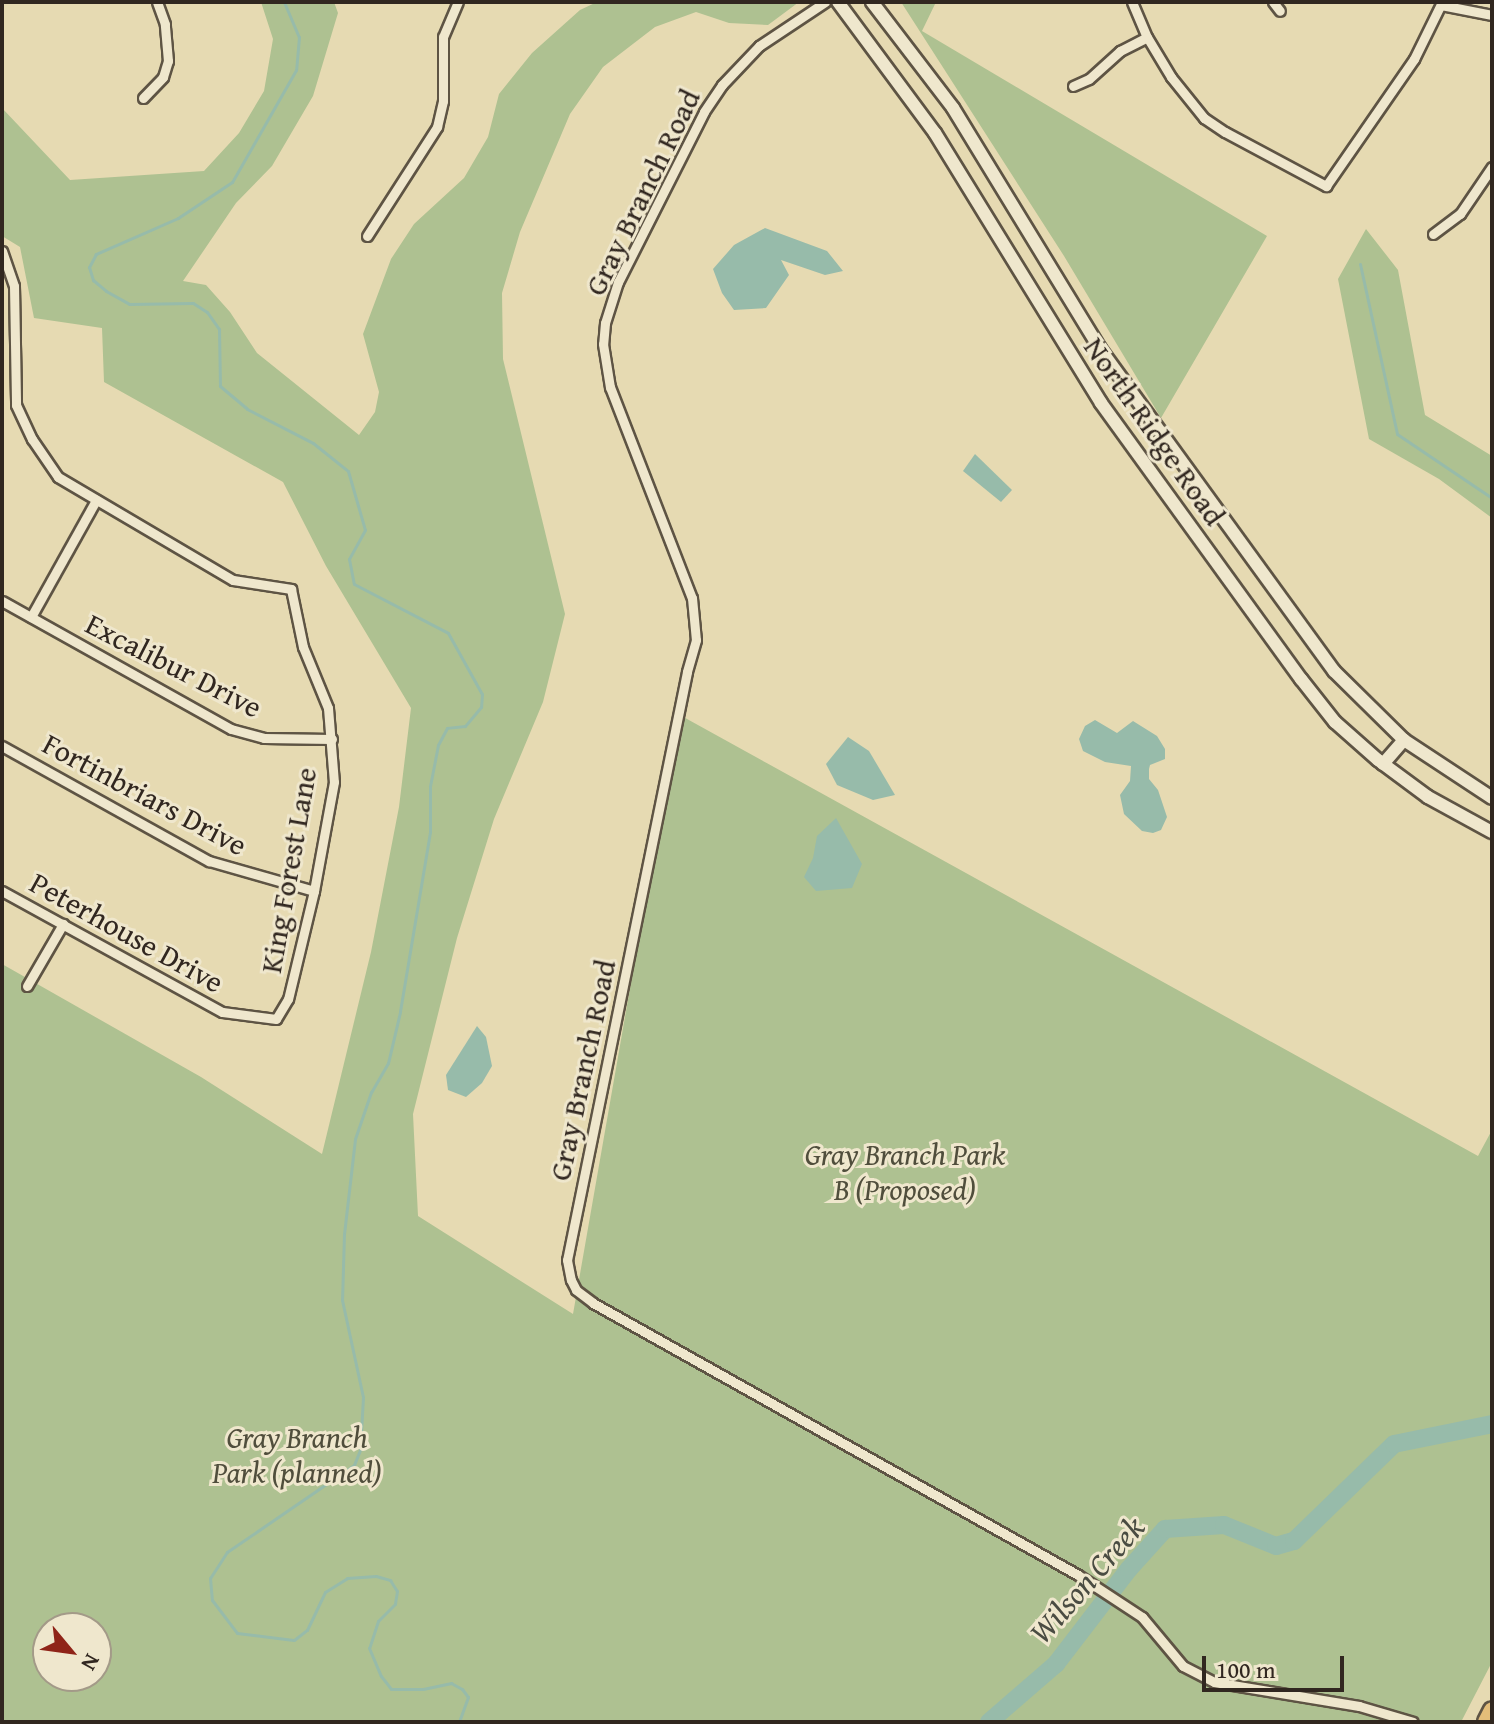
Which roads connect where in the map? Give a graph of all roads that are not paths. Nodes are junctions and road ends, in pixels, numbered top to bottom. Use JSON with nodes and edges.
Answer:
{"nodes":[{"id":1,"x":157,"y":2,"type":"edge"},
{"id":2,"x":458,"y":2,"type":"edge"},
{"id":3,"x":825,"y":2,"type":"edge"},
{"id":4,"x":838,"y":2,"type":"edge"},
{"id":5,"x":872,"y":2,"type":"edge"},
{"id":6,"x":1132,"y":2,"type":"edge"},
{"id":7,"x":1273,"y":2,"type":"edge"},
{"id":8,"x":1441,"y":4,"type":"edge"},
{"id":9,"x":1280,"y":11,"type":"dead end"},
{"id":10,"x":1492,"y":15,"type":"edge"},
{"id":11,"x":1147,"y":37,"type":"junction"},
{"id":12,"x":1073,"y":86,"type":"dead end"},
{"id":13,"x":143,"y":98,"type":"dead end"},
{"id":14,"x":1492,"y":167,"type":"edge"},
{"id":15,"x":1433,"y":234,"type":"dead end"},
{"id":16,"x":367,"y":236,"type":"dead end"},
{"id":17,"x":2,"y":251,"type":"edge"},
{"id":18,"x":96,"y":500,"type":"junction"},
{"id":19,"x":2,"y":601,"type":"edge"},
{"id":20,"x":31,"y":617,"type":"junction"},
{"id":21,"x":332,"y":739,"type":"junction"},
{"id":22,"x":1404,"y":740,"type":"junction"},
{"id":23,"x":2,"y":746,"type":"edge"},
{"id":24,"x":1383,"y":764,"type":"junction"},
{"id":25,"x":1492,"y":798,"type":"edge"},
{"id":26,"x":1492,"y":832,"type":"edge"},
{"id":27,"x":2,"y":891,"type":"edge"},
{"id":28,"x":314,"y":891,"type":"junction"},
{"id":29,"x":63,"y":924,"type":"junction"},
{"id":30,"x":27,"y":986,"type":"dead end"},
{"id":31,"x":276,"y":1019,"type":"joint"},
{"id":32,"x":1492,"y":1710,"type":"edge"},
{"id":33,"x":1413,"y":1722,"type":"edge"},
{"id":34,"x":1486,"y":1722,"type":"edge"}],
"edges":[{"from":1,"to":13,"type":"street"},
{"from":2,"to":16,"type":"street"},
{"from":3,"to":33,"type":"street","name":"Gray Branch Road"},
{"from":4,"to":24,"type":"main road","name":"North Ridge Road"},
{"from":5,"to":22,"type":"main road","name":"North Ridge Road"},
{"from":6,"to":11,"type":"street"},
{"from":7,"to":9,"type":"street"},
{"from":8,"to":10,"type":"street"},
{"from":8,"to":11,"type":"street"},
{"from":11,"to":12,"type":"street"},
{"from":14,"to":15,"type":"street"},
{"from":17,"to":18,"type":"street"},
{"from":18,"to":20,"type":"street"},
{"from":18,"to":21,"type":"street","name":"King Forest Lane"},
{"from":19,"to":20,"type":"street","name":"Excalibur Drive"},
{"from":20,"to":21,"type":"street","name":"Excalibur Drive"},
{"from":21,"to":28,"type":"street","name":"King Forest Lane"},
{"from":22,"to":24,"type":"main road"},
{"from":22,"to":25,"type":"main road","name":"North Ridge Road"},
{"from":23,"to":28,"type":"street","name":"Fortinbriars Drive"},
{"from":24,"to":26,"type":"main road","name":"North Ridge Road"},
{"from":27,"to":29,"type":"street","name":"Peterhouse Drive"},
{"from":28,"to":31,"type":"street","name":"King Forest Lane"},
{"from":29,"to":30,"type":"street"},
{"from":29,"to":31,"type":"street","name":"Peterhouse Drive"},
{"from":32,"to":34,"type":"highway"}]}
